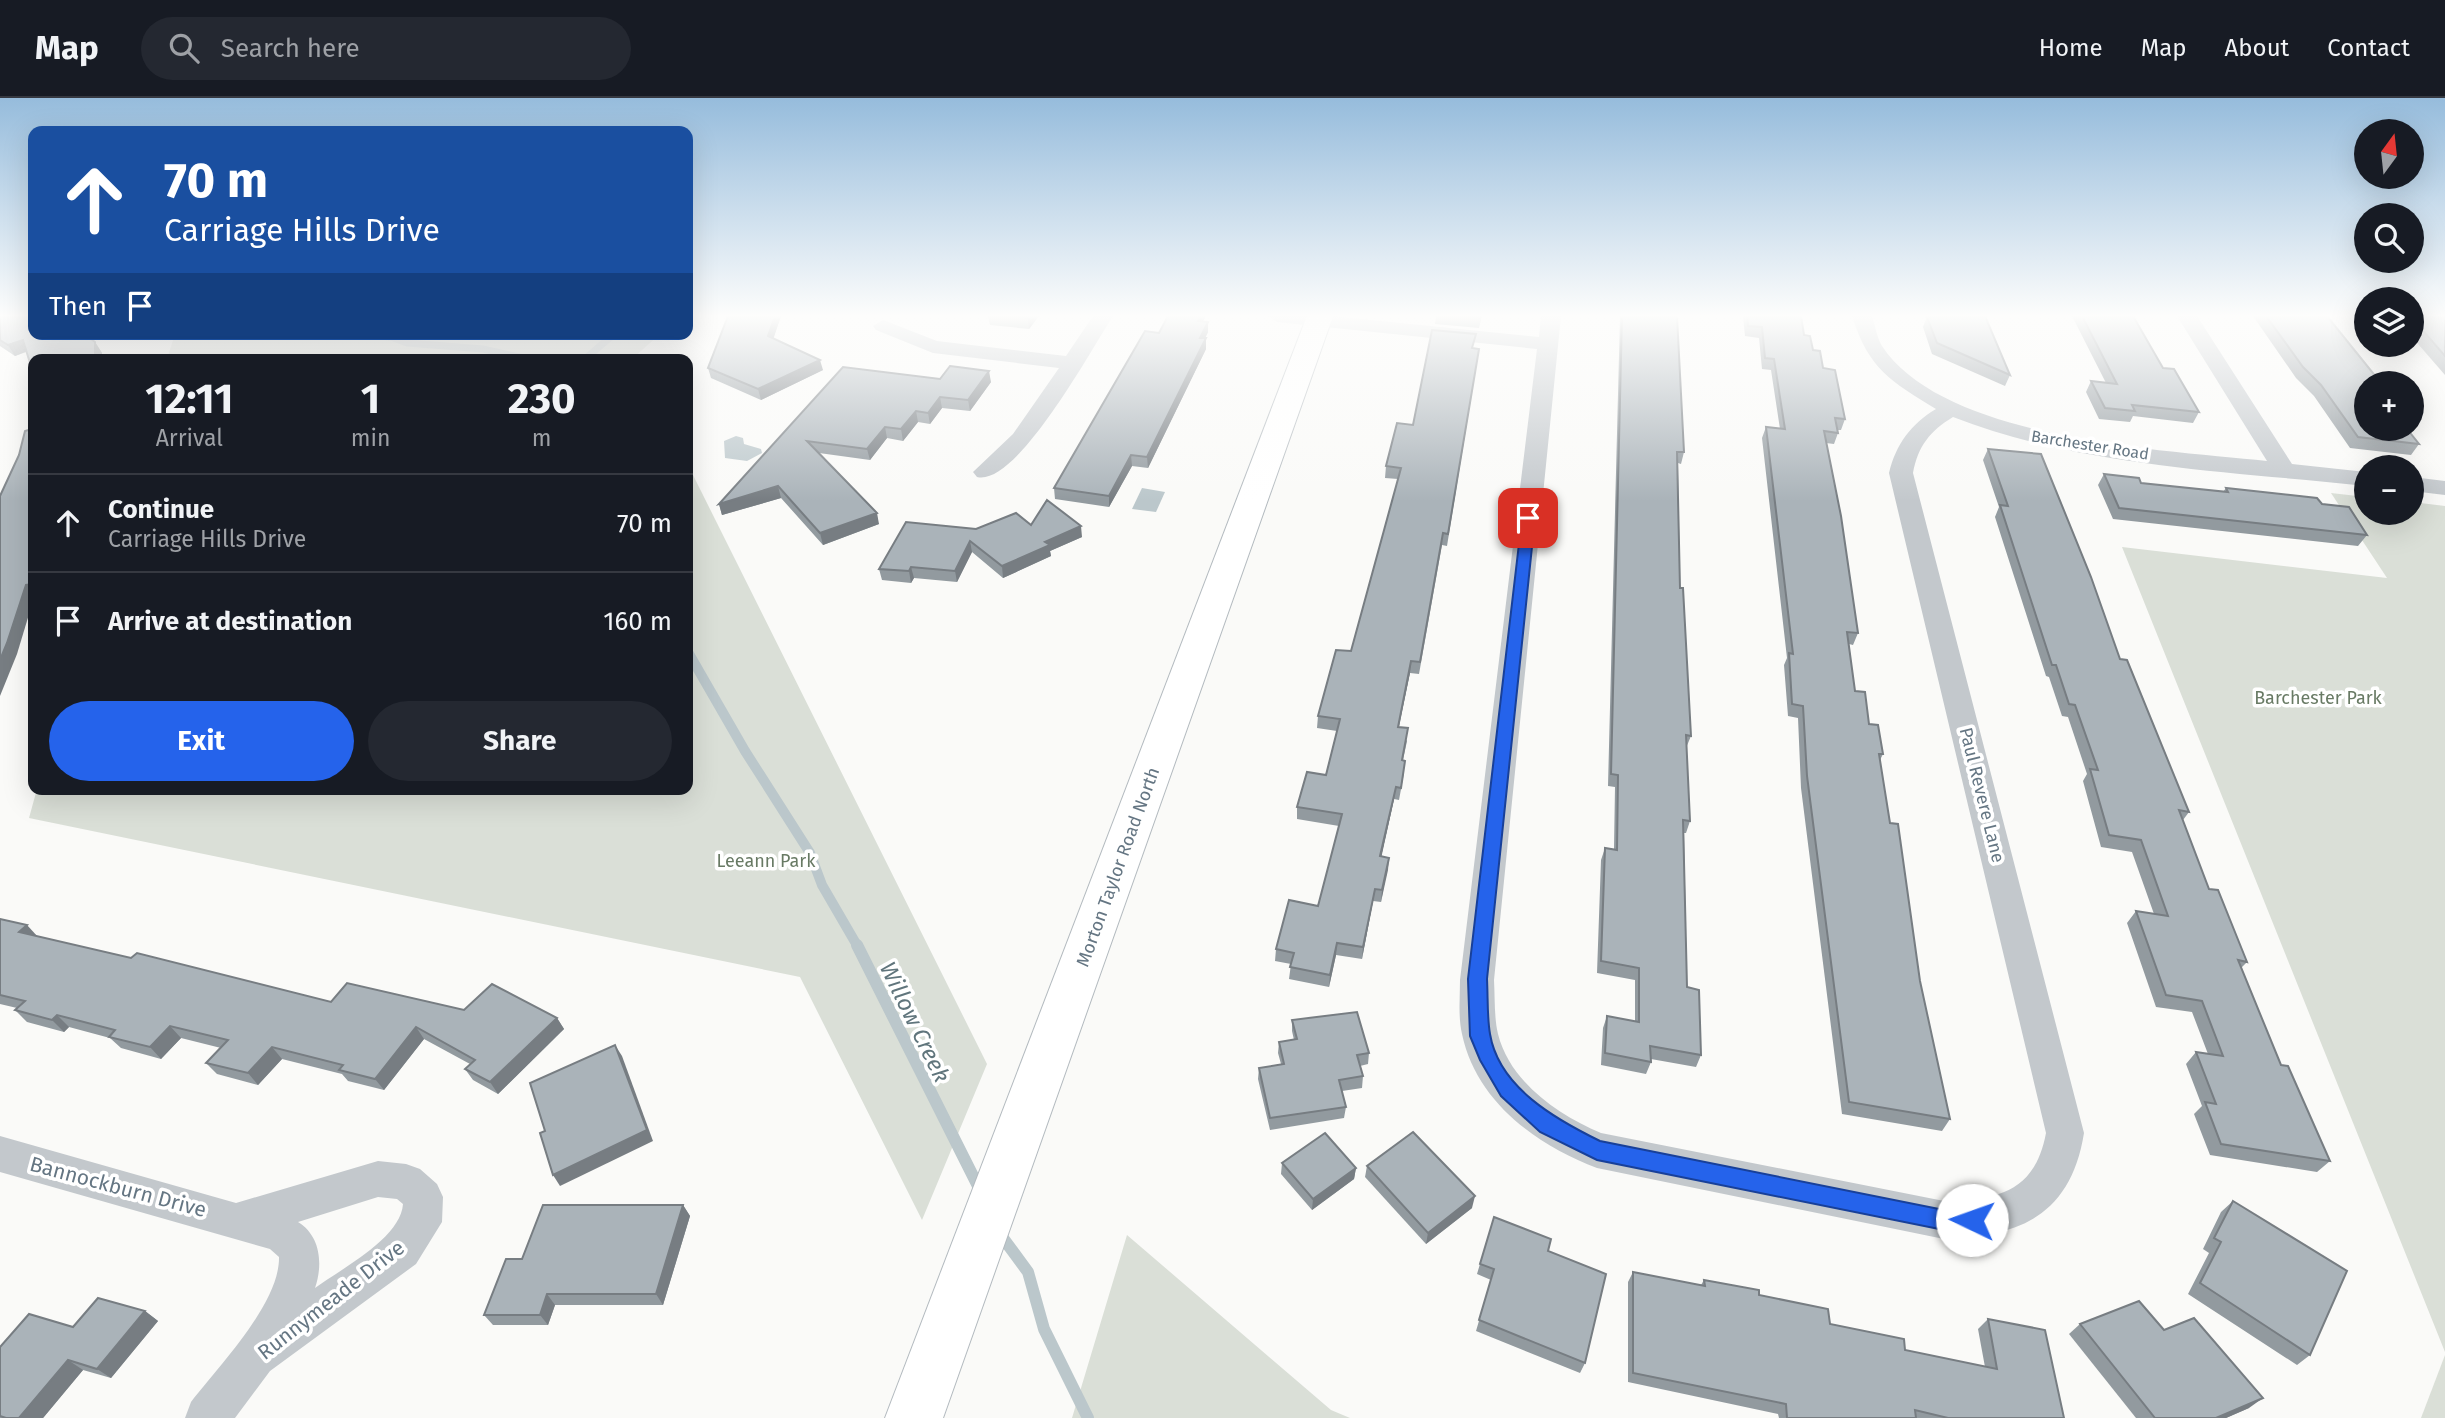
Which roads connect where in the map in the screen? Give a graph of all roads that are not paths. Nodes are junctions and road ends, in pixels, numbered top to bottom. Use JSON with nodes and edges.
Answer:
{"nodes":[{"id":1,"x":1061,"y":378,"type":"edge"},
{"id":2,"x":1298,"y":378,"type":"edge"},
{"id":3,"x":1544,"y":378,"type":"edge"},
{"id":4,"x":1903,"y":378,"type":"edge"},
{"id":5,"x":2226,"y":378,"type":"edge"},
{"id":6,"x":1952,"y":409,"type":"junction"},
{"id":7,"x":2284,"y":470,"type":"junction"},
{"id":8,"x":985,"y":472,"type":"dead end"},
{"id":9,"x":2354,"y":478,"type":"edge"},
{"id":10,"x":2424,"y":485,"type":"edge"},
{"id":11,"x":2445,"y":488,"type":"edge"},
{"id":12,"x":0,"y":1154,"type":"edge"},
{"id":13,"x":236,"y":1222,"type":"junction"},
{"id":14,"x":301,"y":1263,"type":"joint"},
{"id":15,"x":249,"y":1363,"type":"junction"},
{"id":16,"x":206,"y":1418,"type":"edge"},
{"id":17,"x":914,"y":1418,"type":"edge"}],
"edges":[{"from":1,"to":8,"type":"street"},
{"from":2,"to":17,"type":"street","name":"Morton Taylor Road North"},
{"from":3,"to":6,"type":"street","name":"Paul Revere Lane"},
{"from":4,"to":6,"type":"street","name":"Barchester Road"},
{"from":5,"to":7,"type":"street"},
{"from":6,"to":7,"type":"street","name":"Barchester Road"},
{"from":7,"to":9,"type":"street","name":"Barchester Road"},
{"from":10,"to":11,"type":"street"},
{"from":12,"to":13,"type":"street","name":"Bannockburn Drive"},
{"from":13,"to":14,"type":"street","name":"Bannockburn Drive"},
{"from":13,"to":15,"type":"street","name":"Runnymeade Drive"},
{"from":14,"to":15,"type":"street","name":"Runnymeade Drive"},
{"from":15,"to":16,"type":"street","name":"Runnymeade Drive"}]}
